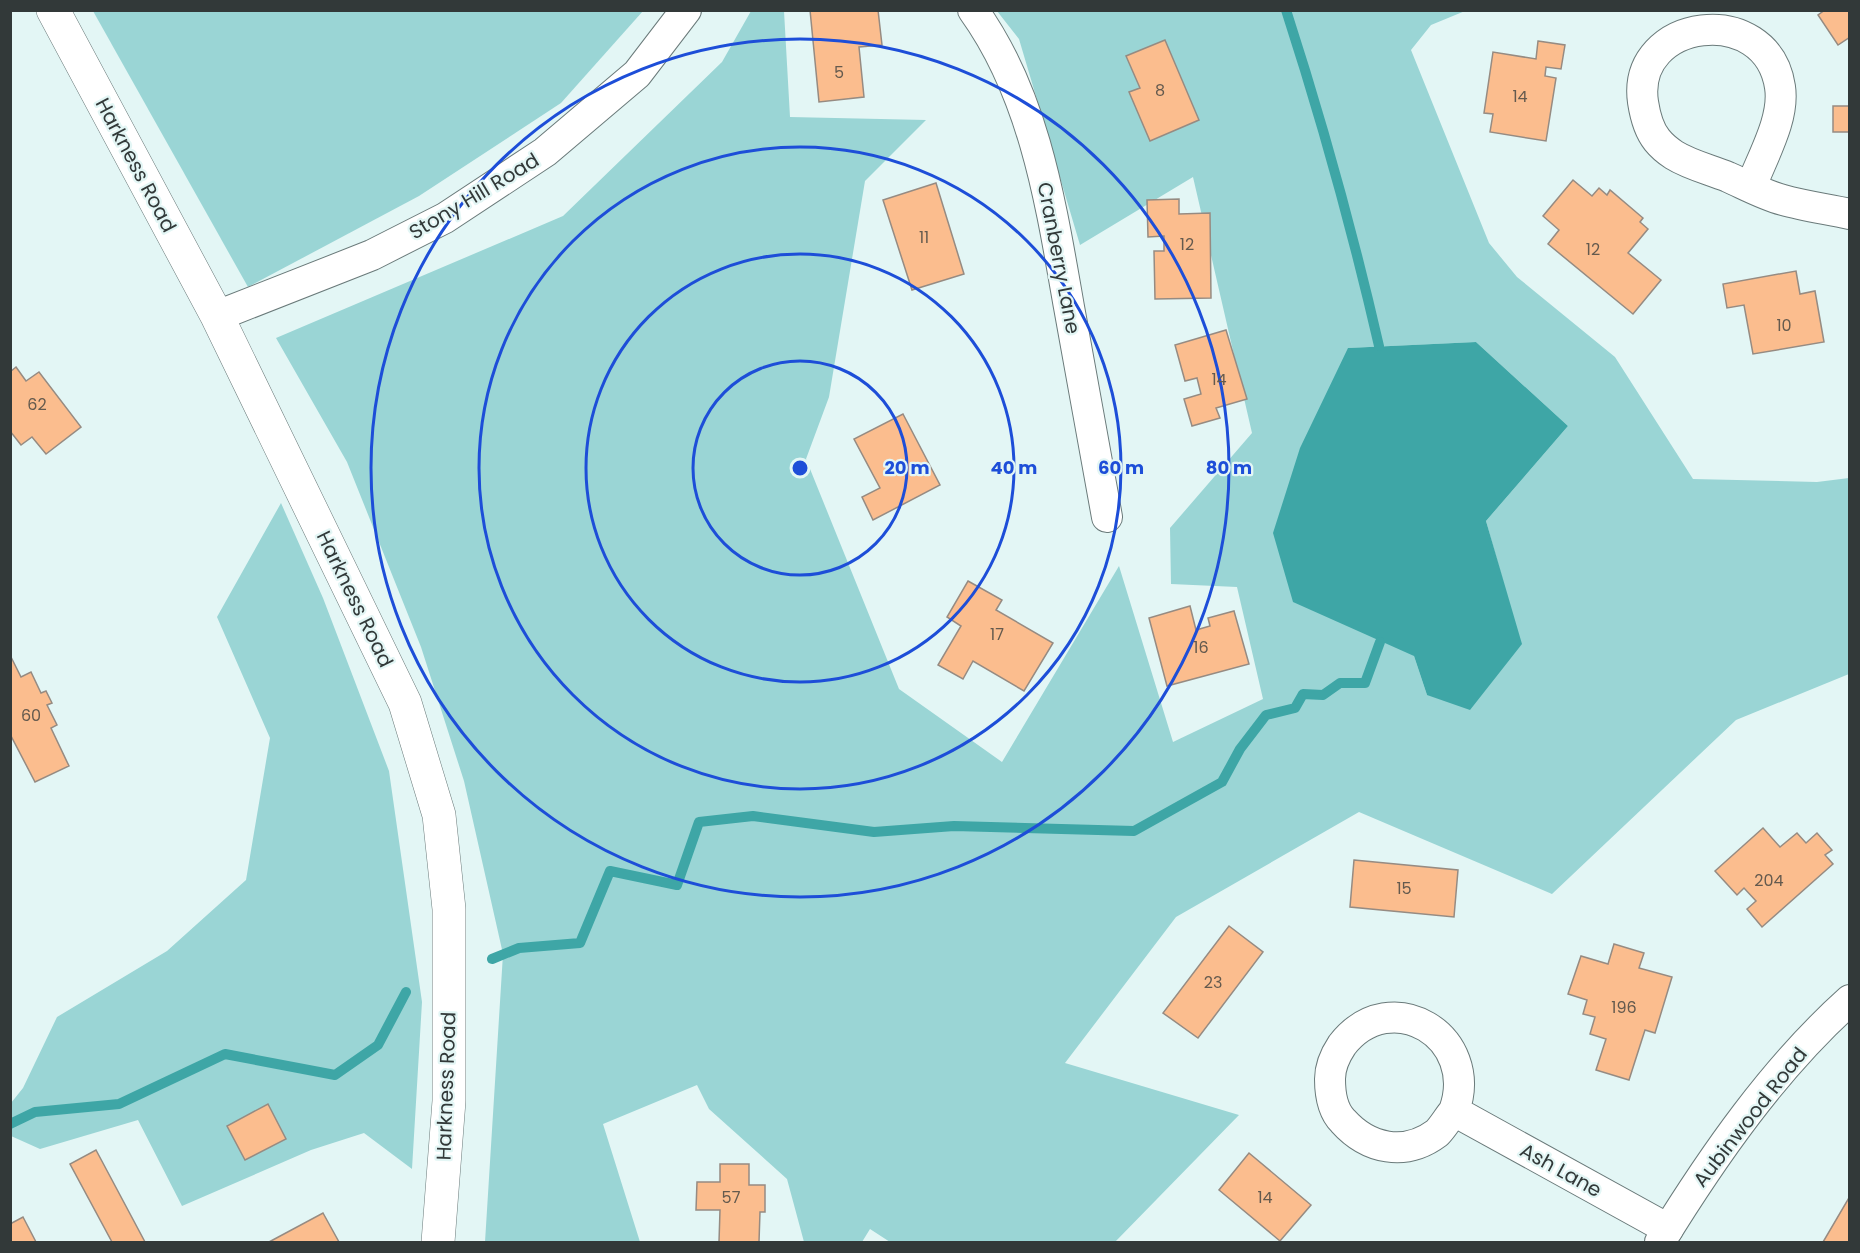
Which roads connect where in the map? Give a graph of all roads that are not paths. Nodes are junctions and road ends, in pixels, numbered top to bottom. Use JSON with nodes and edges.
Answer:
{"nodes":[{"id":1,"x":53,"y":10,"type":"edge"},
{"id":2,"x":686,"y":10,"type":"edge"},
{"id":3,"x":973,"y":10,"type":"edge"},
{"id":4,"x":1751,"y":187,"type":"junction"},
{"id":5,"x":1850,"y":214,"type":"edge"},
{"id":6,"x":217,"y":316,"type":"junction"},
{"id":7,"x":1107,"y":517,"type":"dead end"},
{"id":8,"x":1850,"y":1000,"type":"edge"},
{"id":9,"x":1454,"y":1111,"type":"junction"},
{"id":10,"x":1664,"y":1236,"type":"edge"},
{"id":11,"x":438,"y":1242,"type":"edge"}],
"edges":[{"from":1,"to":6,"type":"main road","name":"Harkness Road"},
{"from":2,"to":6,"type":"street","name":"Stony Hill Road"},
{"from":3,"to":7,"type":"street","name":"Cranberry Lane"},
{"from":4,"to":4,"type":"street"},
{"from":4,"to":5,"type":"street"},
{"from":6,"to":11,"type":"main road","name":"Harkness Road"},
{"from":8,"to":10,"type":"street","name":"Aubinwood Road"},
{"from":9,"to":9,"type":"street"},
{"from":9,"to":10,"type":"street","name":"Ash Lane"}]}
